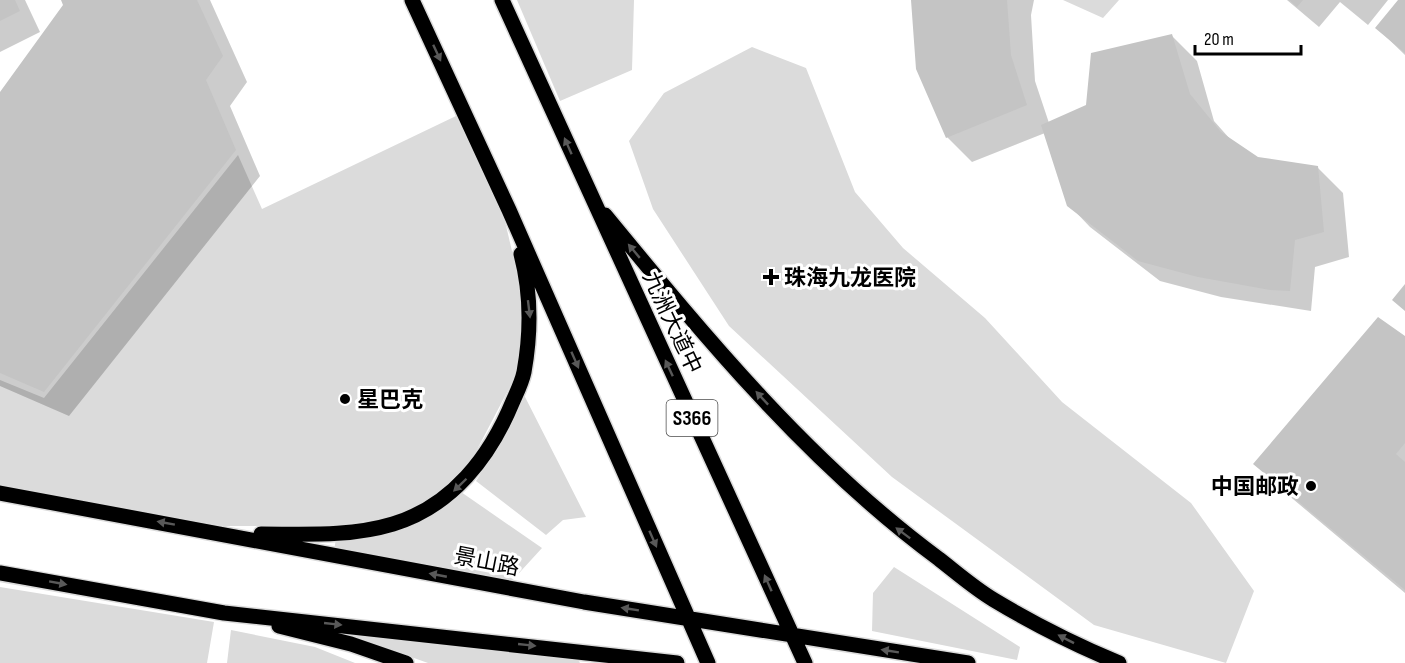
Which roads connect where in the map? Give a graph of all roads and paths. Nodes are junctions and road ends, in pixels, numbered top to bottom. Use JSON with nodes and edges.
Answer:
{"nodes":[{"id":1,"x":412,"y":0,"type":"edge"},
{"id":2,"x":502,"y":0,"type":"edge"},
{"id":3,"x":592,"y":200,"type":"junction"},
{"id":4,"x":509,"y":210,"type":"junction"},
{"id":5,"x":0,"y":493,"type":"edge"},
{"id":6,"x":223,"y":534,"type":"junction"},
{"id":7,"x":0,"y":573,"type":"edge"},
{"id":8,"x":224,"y":613,"type":"junction"},
{"id":9,"x":688,"y":618,"type":"junction"},
{"id":10,"x":793,"y":636,"type":"junction"},
{"id":11,"x":406,"y":663,"type":"edge"},
{"id":12,"x":677,"y":663,"type":"edge"},
{"id":13,"x":708,"y":663,"type":"edge"},
{"id":14,"x":805,"y":663,"type":"edge"},
{"id":15,"x":968,"y":663,"type":"edge"},
{"id":16,"x":1119,"y":663,"type":"edge"}],
"edges":[{"from":1,"to":4,"type":"main road","one_way":true},
{"from":3,"to":2,"type":"main road","name":"九洲大道中","number":"S366","one_way":true},
{"from":10,"to":3,"type":"main road","name":"九洲大道中","number":"S366","one_way":true},
{"from":16,"to":3,"type":"main road","one_way":true},
{"from":4,"to":6,"type":"main road","one_way":true},
{"from":4,"to":9,"type":"main road","one_way":true},
{"from":6,"to":5,"type":"main road","name":"景山路","one_way":true},
{"from":9,"to":6,"type":"main road","name":"景山路","one_way":true},
{"from":7,"to":8,"type":"main road","one_way":true},
{"from":8,"to":11,"type":"main road"},
{"from":8,"to":12,"type":"main road","one_way":true},
{"from":9,"to":10,"type":"main road","name":"景山路"},
{"from":9,"to":13,"type":"main road"},
{"from":10,"to":14,"type":"main road","name":"九洲大道中","number":"S366"},
{"from":15,"to":10,"type":"main road","name":"景山路","one_way":true}]}
